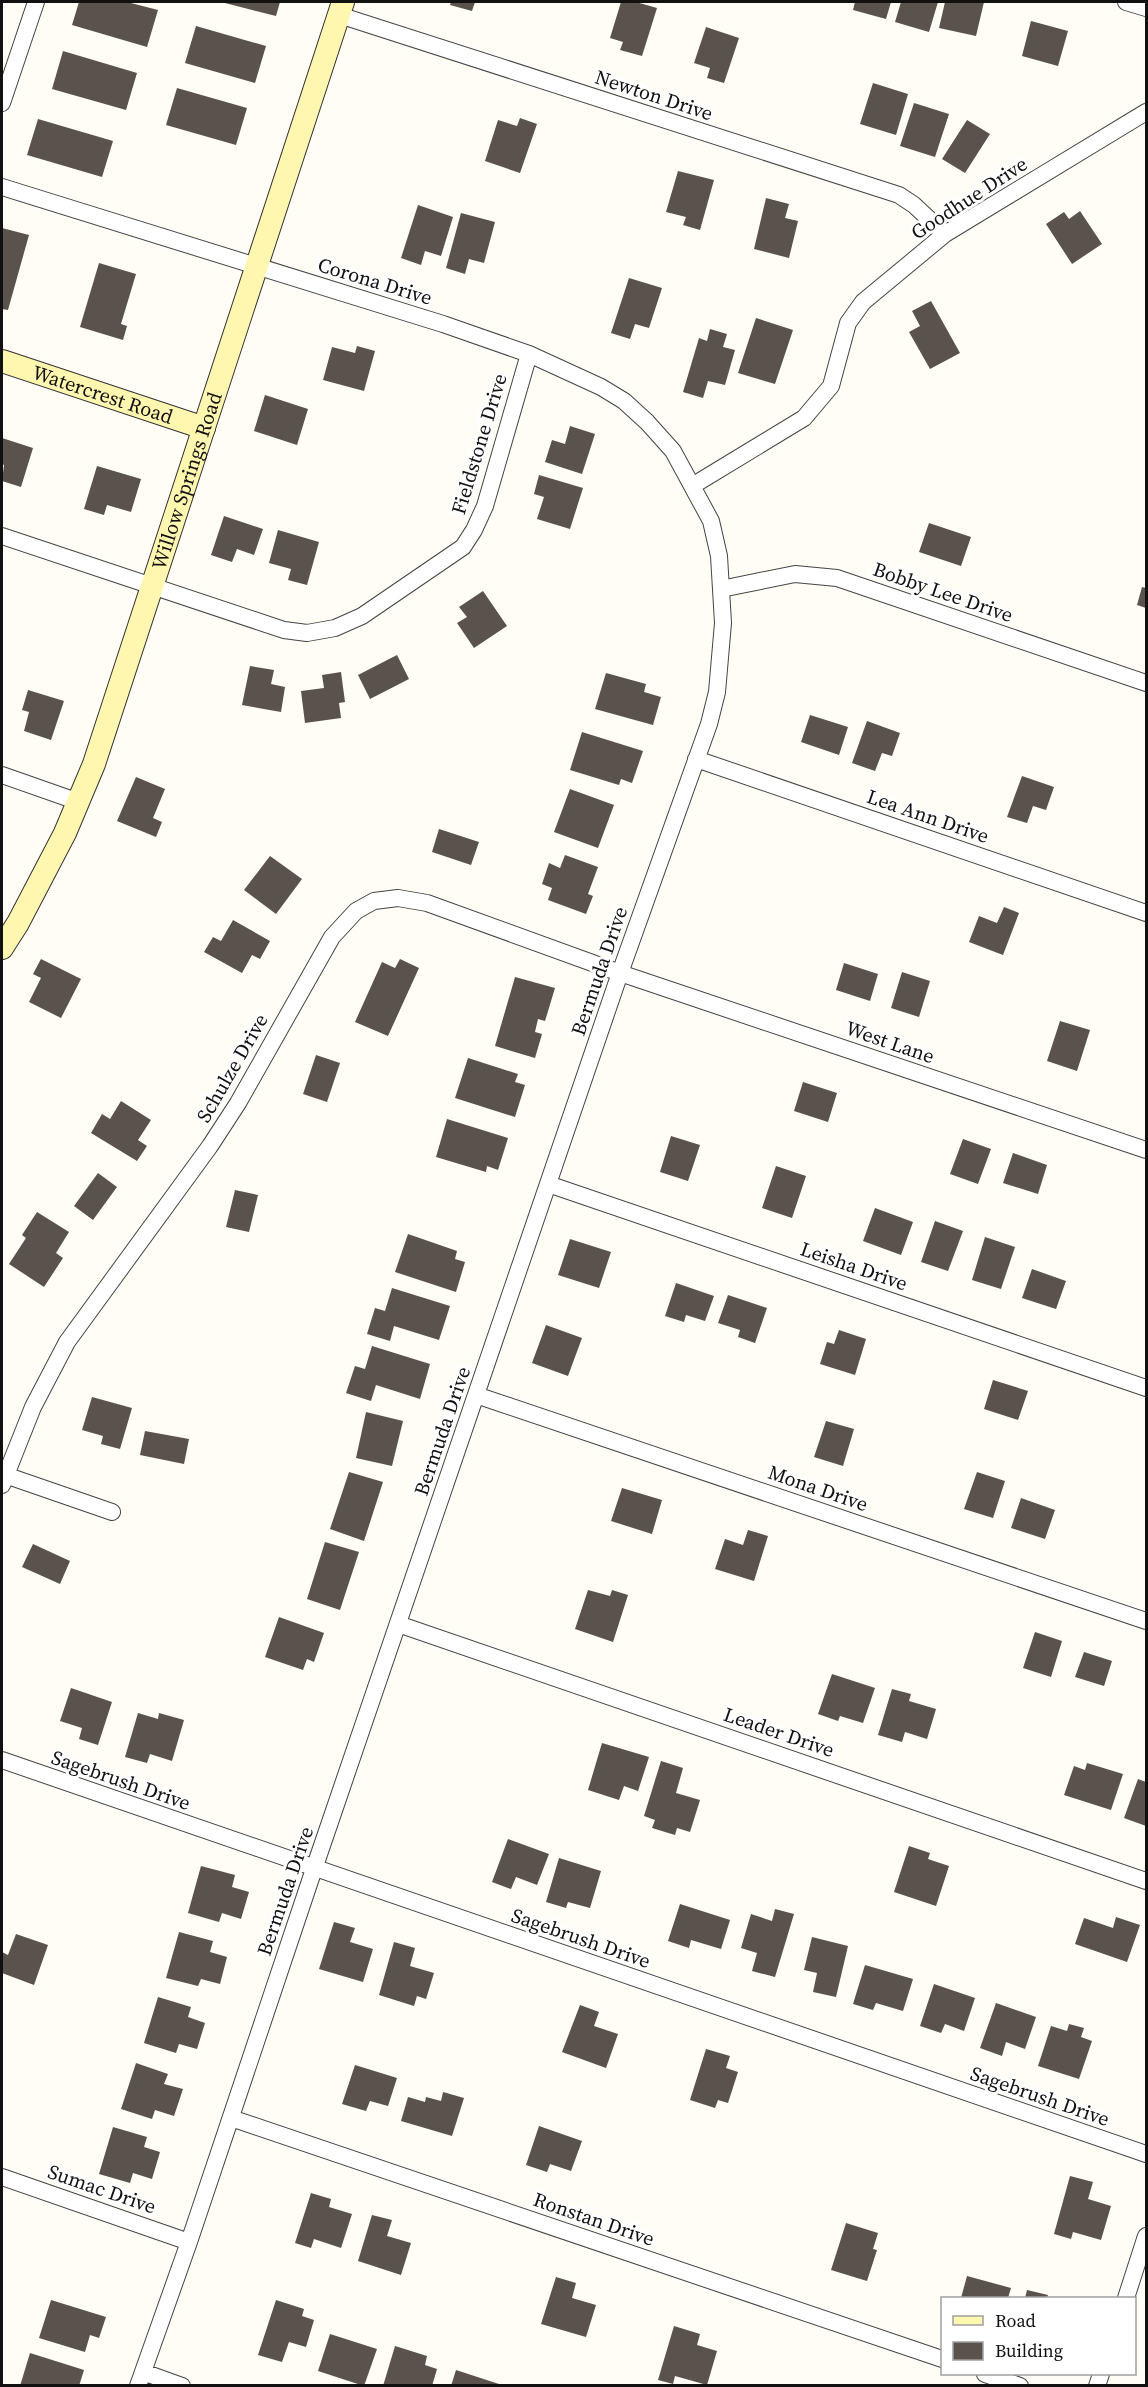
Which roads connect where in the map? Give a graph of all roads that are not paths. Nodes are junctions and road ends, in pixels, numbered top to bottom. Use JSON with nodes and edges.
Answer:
{"nodes":[{"id":1,"x":36,"y":2,"type":"edge"},
{"id":2,"x":1126,"y":2,"type":"edge"},
{"id":3,"x":341,"y":8,"type":"edge"},
{"id":4,"x":1146,"y":8,"type":"edge"},
{"id":5,"x":2,"y":104,"type":"edge"},
{"id":6,"x":1146,"y":112,"type":"edge"},
{"id":7,"x":2,"y":188,"type":"edge"},
{"id":8,"x":945,"y":234,"type":"junction"},
{"id":9,"x":257,"y":267,"type":"junction"},
{"id":10,"x":529,"y":354,"type":"junction"},
{"id":11,"x":2,"y":361,"type":"edge"},
{"id":12,"x":204,"y":428,"type":"junction"},
{"id":13,"x":692,"y":486,"type":"junction"},
{"id":14,"x":2,"y":536,"type":"edge"},
{"id":15,"x":151,"y":587,"type":"junction"},
{"id":16,"x":721,"y":589,"type":"junction"},
{"id":17,"x":1146,"y":683,"type":"edge"},
{"id":18,"x":696,"y":759,"type":"junction"},
{"id":19,"x":2,"y":775,"type":"edge"},
{"id":20,"x":79,"y":802,"type":"junction"},
{"id":21,"x":1146,"y":913,"type":"edge"},
{"id":22,"x":2,"y":948,"type":"edge"},
{"id":23,"x":620,"y":973,"type":"junction"},
{"id":24,"x":1146,"y":1150,"type":"edge"},
{"id":25,"x":548,"y":1184,"type":"junction"},
{"id":26,"x":1146,"y":1388,"type":"edge"},
{"id":27,"x":476,"y":1395,"type":"junction"},
{"id":28,"x":3,"y":1480,"type":"edge"},
{"id":29,"x":112,"y":1512,"type":"dead end"},
{"id":30,"x":1146,"y":1621,"type":"edge"},
{"id":31,"x":398,"y":1624,"type":"junction"},
{"id":32,"x":2,"y":1760,"type":"edge"},
{"id":33,"x":314,"y":1869,"type":"junction"},
{"id":34,"x":1146,"y":1881,"type":"edge"},
{"id":35,"x":231,"y":2118,"type":"junction"},
{"id":36,"x":1146,"y":2154,"type":"edge"},
{"id":37,"x":2,"y":2177,"type":"edge"},
{"id":38,"x":1146,"y":2236,"type":"edge"},
{"id":39,"x":189,"y":2242,"type":"junction"},
{"id":40,"x":1126,"y":2297,"type":"edge"},
{"id":41,"x":941,"y":2359,"type":"edge"},
{"id":42,"x":991,"y":2375,"type":"edge"},
{"id":43,"x":141,"y":2379,"type":"edge"},
{"id":44,"x":182,"y":2385,"type":"edge"},
{"id":45,"x":1020,"y":2385,"type":"edge"}],
"edges":[{"from":1,"to":5,"type":"street"},
{"from":2,"to":4,"type":"street"},
{"from":3,"to":8,"type":"street","name":"Newton Drive"},
{"from":3,"to":9,"type":"street","name":"Willow Springs Road"},
{"from":6,"to":8,"type":"street","name":"Goodhue Drive"},
{"from":7,"to":9,"type":"street","name":"Corona Drive"},
{"from":8,"to":13,"type":"street","name":"Goodhue Drive"},
{"from":9,"to":10,"type":"street","name":"Corona Drive"},
{"from":9,"to":12,"type":"street","name":"Willow Springs Road"},
{"from":10,"to":13,"type":"street","name":"Corona Drive"},
{"from":10,"to":15,"type":"street","name":"Fieldstone Drive"},
{"from":11,"to":12,"type":"street","name":"Watercrest Road"},
{"from":12,"to":15,"type":"street","name":"Willow Springs Road"},
{"from":13,"to":16,"type":"street","name":"Bermuda Drive"},
{"from":14,"to":15,"type":"street","name":"Fieldstone Drive"},
{"from":15,"to":20,"type":"street","name":"Willow Springs Road"},
{"from":16,"to":17,"type":"street","name":"Bobby Lee Drive"},
{"from":16,"to":18,"type":"street","name":"Bermuda Drive"},
{"from":18,"to":21,"type":"street","name":"Lea Ann Drive"},
{"from":18,"to":23,"type":"street","name":"Bermuda Drive"},
{"from":19,"to":20,"type":"street"},
{"from":20,"to":22,"type":"street","name":"Willow Springs Road"},
{"from":23,"to":24,"type":"street","name":"West Lane"},
{"from":23,"to":25,"type":"street","name":"Bermuda Drive"},
{"from":23,"to":28,"type":"street","name":"Schulze Drive"},
{"from":25,"to":26,"type":"street","name":"Leisha Drive"},
{"from":25,"to":27,"type":"street","name":"Bermuda Drive"},
{"from":27,"to":30,"type":"street","name":"Mona Drive"},
{"from":27,"to":31,"type":"street","name":"Bermuda Drive"},
{"from":28,"to":29,"type":"street"},
{"from":31,"to":33,"type":"street","name":"Bermuda Drive"},
{"from":31,"to":34,"type":"street","name":"Leader Drive"},
{"from":32,"to":33,"type":"street","name":"Sagebrush Drive"},
{"from":33,"to":35,"type":"street","name":"Bermuda Drive"},
{"from":33,"to":36,"type":"street","name":"Sagebrush Drive"},
{"from":35,"to":39,"type":"street","name":"Bermuda Drive"},
{"from":35,"to":41,"type":"street","name":"Ronstan Drive"},
{"from":37,"to":39,"type":"street","name":"Sumac Drive"},
{"from":38,"to":40,"type":"street"},
{"from":39,"to":43,"type":"street","name":"Bermuda Drive"},
{"from":42,"to":45,"type":"street"},
{"from":43,"to":44,"type":"street"}]}
